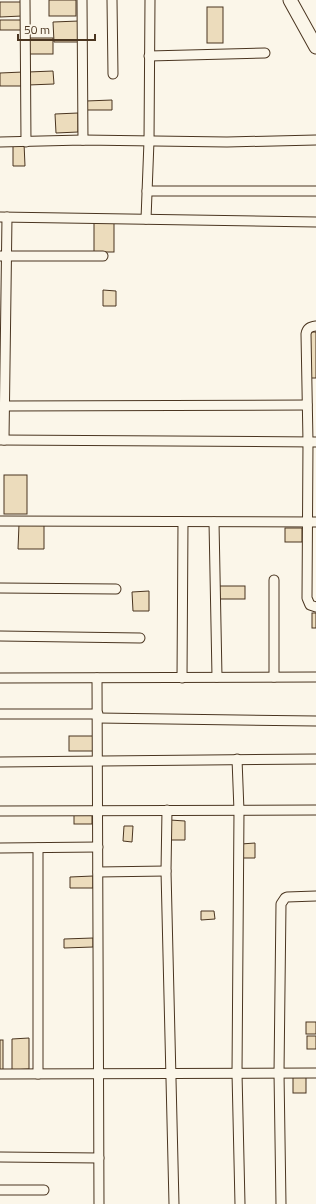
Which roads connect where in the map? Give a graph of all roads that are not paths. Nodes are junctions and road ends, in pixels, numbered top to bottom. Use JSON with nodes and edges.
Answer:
{"nodes":[{"id":1,"x":25,"y":0,"type":"edge"},
{"id":2,"x":82,"y":0,"type":"edge"},
{"id":3,"x":112,"y":0,"type":"edge"},
{"id":4,"x":150,"y":0,"type":"edge"},
{"id":5,"x":290,"y":0,"type":"edge"},
{"id":6,"x":316,"y":47,"type":"edge"},
{"id":7,"x":265,"y":53,"type":"dead end"},
{"id":8,"x":149,"y":56,"type":"junction"},
{"id":9,"x":113,"y":74,"type":"dead end"},
{"id":10,"x":84,"y":140,"type":"junction"},
{"id":11,"x":316,"y":140,"type":"edge"},
{"id":12,"x":149,"y":141,"type":"junction"},
{"id":13,"x":0,"y":142,"type":"edge"},
{"id":14,"x":26,"y":142,"type":"junction"},
{"id":15,"x":147,"y":190,"type":"junction"},
{"id":16,"x":316,"y":191,"type":"edge"},
{"id":17,"x":3,"y":217,"type":"edge"},
{"id":18,"x":146,"y":219,"type":"junction"},
{"id":19,"x":316,"y":222,"type":"edge"},
{"id":20,"x":3,"y":256,"type":"edge"},
{"id":21,"x":103,"y":256,"type":"dead end"},
{"id":22,"x":316,"y":326,"type":"edge"},
{"id":23,"x":3,"y":328,"type":"edge"},
{"id":24,"x":307,"y":405,"type":"junction"},
{"id":25,"x":5,"y":406,"type":"junction"},
{"id":26,"x":2,"y":440,"type":"edge"},
{"id":27,"x":312,"y":442,"type":"edge"},
{"id":28,"x":0,"y":521,"type":"edge"},
{"id":29,"x":183,"y":522,"type":"junction"},
{"id":30,"x":214,"y":522,"type":"junction"},
{"id":31,"x":312,"y":522,"type":"edge"},
{"id":32,"x":274,"y":580,"type":"dead end"},
{"id":33,"x":0,"y":588,"type":"edge"},
{"id":34,"x":116,"y":589,"type":"dead end"},
{"id":35,"x":316,"y":607,"type":"edge"},
{"id":36,"x":0,"y":636,"type":"edge"},
{"id":37,"x":140,"y":638,"type":"dead end"},
{"id":38,"x":217,"y":677,"type":"junction"},
{"id":39,"x":274,"y":677,"type":"junction"},
{"id":40,"x":316,"y":677,"type":"edge"},
{"id":41,"x":0,"y":678,"type":"edge"},
{"id":42,"x":97,"y":678,"type":"junction"},
{"id":43,"x":182,"y":678,"type":"junction"},
{"id":44,"x":0,"y":714,"type":"edge"},
{"id":45,"x":98,"y":716,"type":"junction"},
{"id":46,"x":316,"y":721,"type":"edge"},
{"id":47,"x":237,"y":759,"type":"junction"},
{"id":48,"x":316,"y":759,"type":"edge"},
{"id":49,"x":0,"y":762,"type":"edge"},
{"id":50,"x":99,"y":762,"type":"junction"},
{"id":51,"x":98,"y":810,"type":"junction"},
{"id":52,"x":167,"y":810,"type":"junction"},
{"id":53,"x":316,"y":810,"type":"edge"},
{"id":54,"x":0,"y":811,"type":"edge"},
{"id":55,"x":239,"y":811,"type":"junction"},
{"id":56,"x":98,"y":847,"type":"junction"},
{"id":57,"x":0,"y":848,"type":"edge"},
{"id":58,"x":38,"y":848,"type":"junction"},
{"id":59,"x":166,"y":871,"type":"junction"},
{"id":60,"x":98,"y":872,"type":"junction"},
{"id":61,"x":316,"y":896,"type":"edge"},
{"id":62,"x":172,"y":1072,"type":"junction"},
{"id":63,"x":237,"y":1073,"type":"junction"},
{"id":64,"x":279,"y":1073,"type":"junction"},
{"id":65,"x":316,"y":1073,"type":"edge"},
{"id":66,"x":0,"y":1074,"type":"edge"},
{"id":67,"x":38,"y":1074,"type":"junction"},
{"id":68,"x":99,"y":1074,"type":"junction"},
{"id":69,"x":0,"y":1157,"type":"edge"},
{"id":70,"x":99,"y":1158,"type":"junction"},
{"id":71,"x":0,"y":1190,"type":"edge"},
{"id":72,"x":44,"y":1190,"type":"dead end"},
{"id":73,"x":100,"y":1204,"type":"edge"},
{"id":74,"x":174,"y":1204,"type":"edge"},
{"id":75,"x":240,"y":1204,"type":"edge"},
{"id":76,"x":281,"y":1204,"type":"edge"}],
"edges":[{"from":1,"to":14,"type":"street"},
{"from":2,"to":10,"type":"street"},
{"from":3,"to":9,"type":"street"},
{"from":4,"to":8,"type":"street"},
{"from":5,"to":6,"type":"street"},
{"from":7,"to":8,"type":"street"},
{"from":8,"to":12,"type":"street"},
{"from":10,"to":12,"type":"street"},
{"from":10,"to":14,"type":"street"},
{"from":11,"to":12,"type":"street"},
{"from":12,"to":15,"type":"street"},
{"from":13,"to":14,"type":"street"},
{"from":15,"to":16,"type":"street"},
{"from":15,"to":18,"type":"street"},
{"from":17,"to":18,"type":"street"},
{"from":17,"to":20,"type":"street"},
{"from":18,"to":19,"type":"street"},
{"from":20,"to":21,"type":"street"},
{"from":20,"to":23,"type":"street"},
{"from":22,"to":24,"type":"street"},
{"from":23,"to":25,"type":"street"},
{"from":24,"to":25,"type":"street"},
{"from":24,"to":27,"type":"street"},
{"from":25,"to":26,"type":"street"},
{"from":26,"to":27,"type":"street"},
{"from":27,"to":31,"type":"street"},
{"from":28,"to":29,"type":"street"},
{"from":29,"to":30,"type":"street"},
{"from":29,"to":43,"type":"street"},
{"from":30,"to":31,"type":"street"},
{"from":30,"to":38,"type":"street"},
{"from":31,"to":35,"type":"street"},
{"from":32,"to":39,"type":"street"},
{"from":33,"to":34,"type":"street"},
{"from":36,"to":37,"type":"street"},
{"from":38,"to":39,"type":"street"},
{"from":38,"to":43,"type":"street"},
{"from":39,"to":40,"type":"street"},
{"from":41,"to":42,"type":"street"},
{"from":42,"to":43,"type":"street"},
{"from":42,"to":45,"type":"street"},
{"from":44,"to":45,"type":"street"},
{"from":45,"to":46,"type":"street"},
{"from":45,"to":50,"type":"street"},
{"from":47,"to":48,"type":"street"},
{"from":47,"to":50,"type":"street"},
{"from":47,"to":55,"type":"street"},
{"from":49,"to":50,"type":"street"},
{"from":50,"to":51,"type":"street"},
{"from":51,"to":52,"type":"street"},
{"from":51,"to":54,"type":"street"},
{"from":51,"to":56,"type":"street"},
{"from":52,"to":55,"type":"street"},
{"from":52,"to":59,"type":"street"},
{"from":53,"to":55,"type":"street"},
{"from":55,"to":63,"type":"street"},
{"from":56,"to":58,"type":"street"},
{"from":56,"to":60,"type":"street"},
{"from":57,"to":58,"type":"street"},
{"from":58,"to":67,"type":"street"},
{"from":59,"to":60,"type":"street"},
{"from":59,"to":62,"type":"street"},
{"from":60,"to":68,"type":"street"},
{"from":61,"to":64,"type":"street"},
{"from":62,"to":63,"type":"street"},
{"from":62,"to":68,"type":"street"},
{"from":62,"to":74,"type":"street"},
{"from":63,"to":64,"type":"street"},
{"from":63,"to":75,"type":"street"},
{"from":64,"to":65,"type":"street"},
{"from":64,"to":76,"type":"street"},
{"from":66,"to":67,"type":"street"},
{"from":67,"to":68,"type":"street"},
{"from":68,"to":70,"type":"street"},
{"from":69,"to":70,"type":"street"},
{"from":70,"to":73,"type":"street"},
{"from":71,"to":72,"type":"street"}]}
